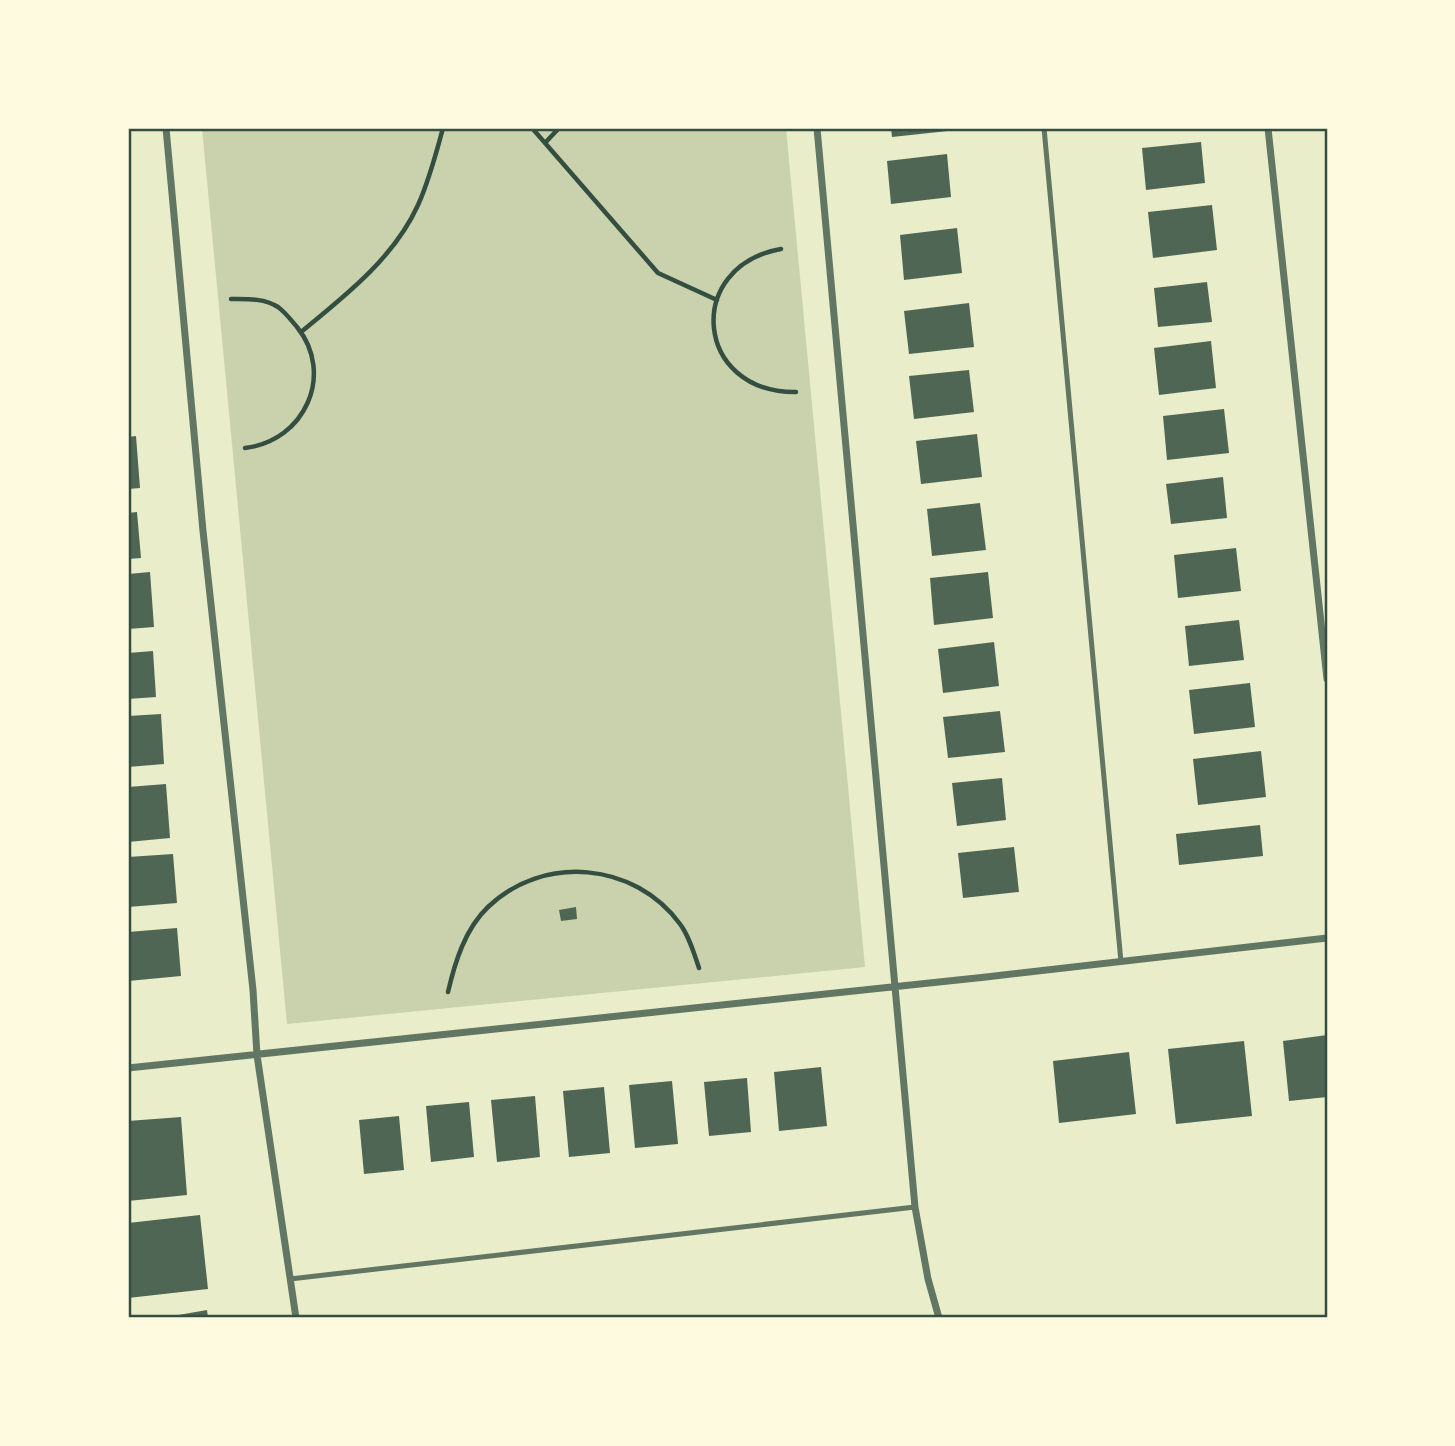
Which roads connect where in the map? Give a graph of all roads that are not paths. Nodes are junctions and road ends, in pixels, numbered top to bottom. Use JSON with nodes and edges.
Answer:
{"nodes":[{"id":1,"x":166,"y":128,"type":"edge"},
{"id":2,"x":817,"y":128,"type":"edge"},
{"id":3,"x":1044,"y":128,"type":"edge"},
{"id":4,"x":1268,"y":128,"type":"edge"},
{"id":5,"x":1327,"y":679,"type":"edge"},
{"id":6,"x":1327,"y":938,"type":"edge"},
{"id":7,"x":1121,"y":962,"type":"junction"},
{"id":8,"x":895,"y":987,"type":"junction"},
{"id":9,"x":257,"y":1055,"type":"junction"},
{"id":10,"x":128,"y":1068,"type":"edge"},
{"id":11,"x":915,"y":1207,"type":"junction"},
{"id":12,"x":290,"y":1279,"type":"junction"},
{"id":13,"x":296,"y":1318,"type":"edge"},
{"id":14,"x":939,"y":1318,"type":"edge"}],
"edges":[{"from":1,"to":9,"type":"street"},
{"from":2,"to":8,"type":"street"},
{"from":3,"to":7,"type":"lane"},
{"from":4,"to":5,"type":"street"},
{"from":6,"to":7,"type":"street"},
{"from":7,"to":8,"type":"street"},
{"from":8,"to":9,"type":"street"},
{"from":8,"to":11,"type":"street"},
{"from":9,"to":10,"type":"street"},
{"from":9,"to":12,"type":"street"},
{"from":11,"to":12,"type":"lane"},
{"from":11,"to":14,"type":"street"},
{"from":12,"to":13,"type":"street"}]}
